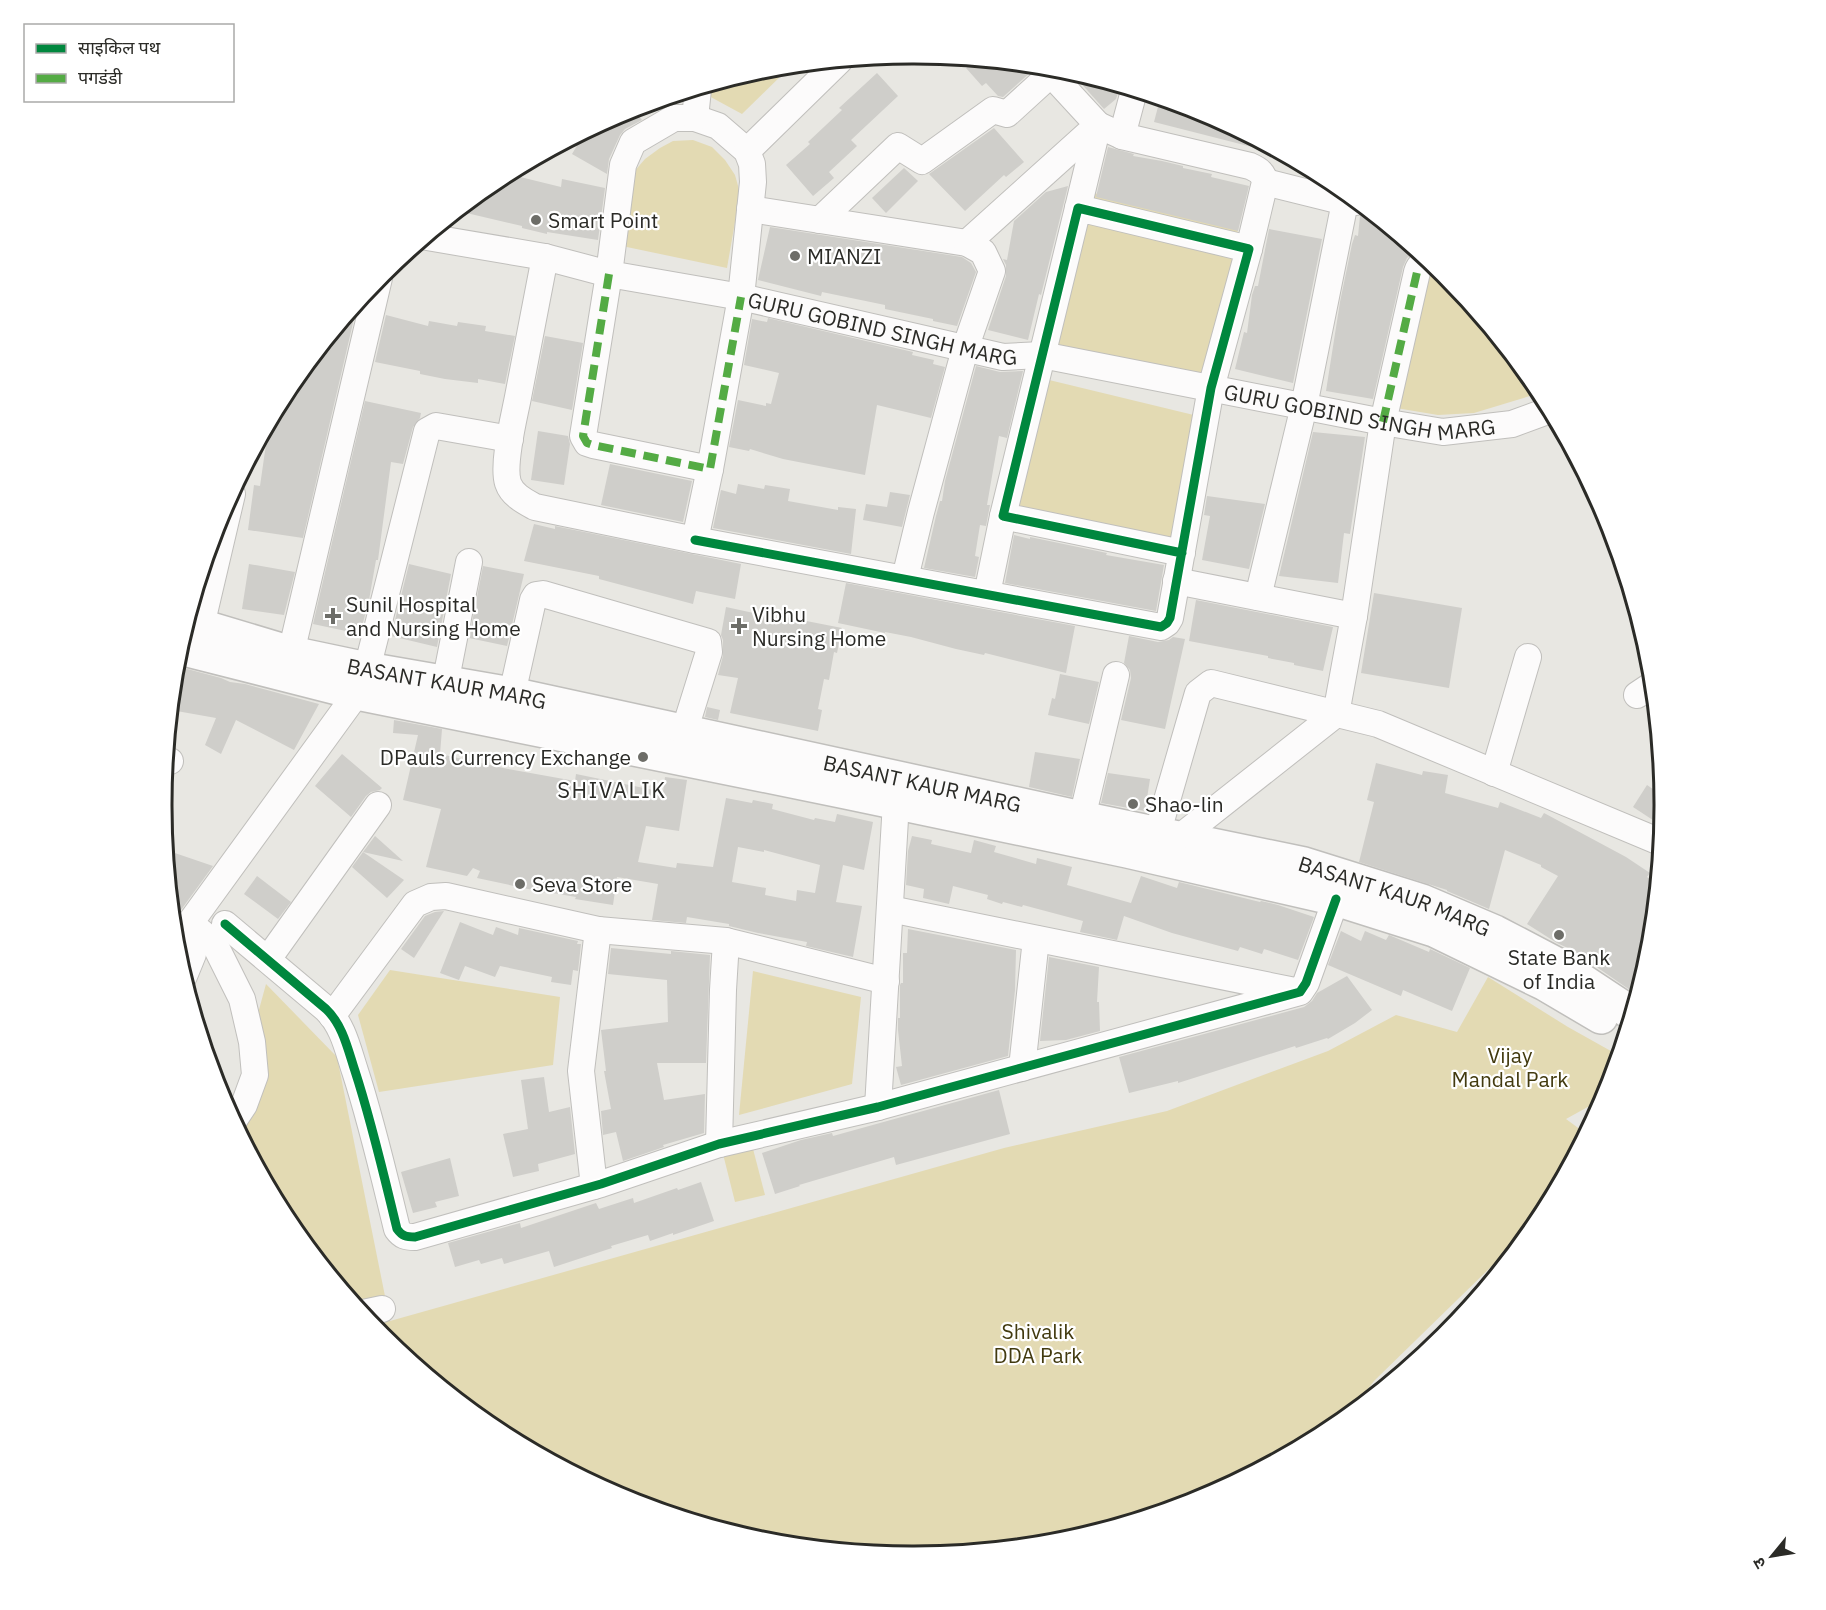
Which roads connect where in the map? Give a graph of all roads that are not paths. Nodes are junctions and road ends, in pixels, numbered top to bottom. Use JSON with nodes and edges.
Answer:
{"nodes":[{"id":1,"x":830,"y":70,"type":"edge"},
{"id":2,"x":1048,"y":77,"type":"edge"},
{"id":3,"x":1056,"y":79,"type":"edge"},
{"id":4,"x":697,"y":97,"type":"edge"},
{"id":5,"x":1132,"y":98,"type":"edge"},
{"id":6,"x":695,"y":118,"type":"junction"},
{"id":7,"x":1098,"y":125,"type":"junction"},
{"id":8,"x":1122,"y":136,"type":"junction"},
{"id":9,"x":747,"y":151,"type":"junction"},
{"id":10,"x":1265,"y":182,"type":"junction"},
{"id":11,"x":1338,"y":199,"type":"edge"},
{"id":12,"x":1349,"y":207,"type":"edge"},
{"id":13,"x":1078,"y":208,"type":"junction"},
{"id":14,"x":750,"y":209,"type":"junction"},
{"id":15,"x":820,"y":220,"type":"junction"},
{"id":16,"x":437,"y":238,"type":"edge"},
{"id":17,"x":967,"y":243,"type":"junction"},
{"id":18,"x":1249,"y":249,"type":"junction"},
{"id":19,"x":545,"y":257,"type":"junction"},
{"id":20,"x":1420,"y":265,"type":"edge"},
{"id":21,"x":609,"y":274,"type":"junction"},
{"id":22,"x":375,"y":297,"type":"edge"},
{"id":23,"x":741,"y":297,"type":"junction"},
{"id":24,"x":965,"y":349,"type":"junction"},
{"id":25,"x":1042,"y":355,"type":"junction"},
{"id":26,"x":1211,"y":388,"type":"junction"},
{"id":27,"x":1304,"y":406,"type":"junction"},
{"id":28,"x":1541,"y":413,"type":"edge"},
{"id":29,"x":1383,"y":422,"type":"junction"},
{"id":30,"x":510,"y":439,"type":"junction"},
{"id":31,"x":710,"y":469,"type":"junction"},
{"id":32,"x":1003,"y":516,"type":"junction"},
{"id":33,"x":695,"y":540,"type":"junction"},
{"id":34,"x":1182,"y":553,"type":"junction"},
{"id":35,"x":469,"y":562,"type":"dead end"},
{"id":36,"x":905,"y":578,"type":"junction"},
{"id":37,"x":1176,"y":581,"type":"junction"},
{"id":38,"x":987,"y":594,"type":"junction"},
{"id":39,"x":1258,"y":597,"type":"junction"},
{"id":40,"x":1354,"y":616,"type":"junction"},
{"id":41,"x":193,"y":633,"type":"edge"},
{"id":42,"x":193,"y":633,"type":"edge"},
{"id":43,"x":291,"y":653,"type":"junction"},
{"id":44,"x":1528,"y":657,"type":"dead end"},
{"id":45,"x":1116,"y":675,"type":"dead end"},
{"id":46,"x":362,"y":681,"type":"junction"},
{"id":47,"x":445,"y":684,"type":"junction"},
{"id":48,"x":512,"y":694,"type":"junction"},
{"id":49,"x":1336,"y":714,"type":"junction"},
{"id":50,"x":684,"y":732,"type":"junction"},
{"id":51,"x":1494,"y":773,"type":"junction"},
{"id":52,"x":896,"y":802,"type":"junction"},
{"id":53,"x":378,"y":805,"type":"dead end"},
{"id":54,"x":1082,"y":818,"type":"junction"},
{"id":55,"x":1653,"y":839,"type":"edge"},
{"id":56,"x":1163,"y":847,"type":"junction"},
{"id":57,"x":1336,"y":899,"type":"junction"},
{"id":58,"x":890,"y":909,"type":"junction"},
{"id":59,"x":190,"y":923,"type":"junction"},
{"id":60,"x":225,"y":924,"type":"dead end"},
{"id":61,"x":598,"y":930,"type":"junction"},
{"id":62,"x":1036,"y":939,"type":"junction"},
{"id":63,"x":726,"y":941,"type":"junction"},
{"id":64,"x":268,"y":959,"type":"junction"},
{"id":65,"x":190,"y":962,"type":"edge"},
{"id":66,"x":886,"y":981,"type":"junction"},
{"id":67,"x":1300,"y":992,"type":"junction"},
{"id":68,"x":1624,"y":1009,"type":"edge"},
{"id":69,"x":332,"y":1016,"type":"junction"},
{"id":70,"x":1619,"y":1028,"type":"edge"},
{"id":71,"x":1022,"y":1068,"type":"junction"},
{"id":72,"x":878,"y":1107,"type":"junction"},
{"id":73,"x":240,"y":1112,"type":"edge"},
{"id":74,"x":719,"y":1144,"type":"junction"},
{"id":75,"x":594,"y":1186,"type":"junction"}],
"edges":[{"from":1,"to":9,"type":"street"},
{"from":2,"to":15,"type":"street"},
{"from":3,"to":7,"type":"street"},
{"from":4,"to":6,"type":"street"},
{"from":5,"to":8,"type":"street"},
{"from":6,"to":9,"type":"street"},
{"from":6,"to":21,"type":"street"},
{"from":7,"to":8,"type":"street"},
{"from":7,"to":13,"type":"street"},
{"from":7,"to":17,"type":"street"},
{"from":8,"to":10,"type":"street"},
{"from":9,"to":14,"type":"street"},
{"from":10,"to":11,"type":"street"},
{"from":10,"to":18,"type":"street"},
{"from":12,"to":27,"type":"street"},
{"from":13,"to":18,"type":"street"},
{"from":13,"to":25,"type":"street"},
{"from":14,"to":15,"type":"street"},
{"from":14,"to":23,"type":"street"},
{"from":15,"to":17,"type":"street"},
{"from":16,"to":19,"type":"street","name":"GURU GOBIND SINGH MARG"},
{"from":17,"to":24,"type":"street"},
{"from":18,"to":26,"type":"street"},
{"from":19,"to":21,"type":"street","name":"GURU GOBIND SINGH MARG"},
{"from":19,"to":30,"type":"street"},
{"from":20,"to":29,"type":"street"},
{"from":21,"to":23,"type":"street","name":"GURU GOBIND SINGH MARG"},
{"from":21,"to":31,"type":"street"},
{"from":22,"to":43,"type":"street"},
{"from":23,"to":24,"type":"street","name":"GURU GOBIND SINGH MARG"},
{"from":23,"to":31,"type":"street"},
{"from":24,"to":25,"type":"street","name":"GURU GOBIND SINGH MARG"},
{"from":24,"to":36,"type":"street"},
{"from":25,"to":26,"type":"street","name":"GURU GOBIND SINGH MARG"},
{"from":25,"to":32,"type":"street"},
{"from":26,"to":27,"type":"street","name":"GURU GOBIND SINGH MARG"},
{"from":26,"to":34,"type":"street"},
{"from":27,"to":29,"type":"street","name":"GURU GOBIND SINGH MARG"},
{"from":27,"to":39,"type":"street"},
{"from":28,"to":29,"type":"street","name":"GURU GOBIND SINGH MARG"},
{"from":29,"to":40,"type":"street"},
{"from":30,"to":33,"type":"street"},
{"from":30,"to":46,"type":"street"},
{"from":31,"to":33,"type":"street"},
{"from":32,"to":34,"type":"street"},
{"from":32,"to":38,"type":"street"},
{"from":33,"to":36,"type":"street"},
{"from":34,"to":37,"type":"street"},
{"from":35,"to":47,"type":"street"},
{"from":36,"to":38,"type":"street"},
{"from":37,"to":38,"type":"street"},
{"from":37,"to":39,"type":"street"},
{"from":39,"to":40,"type":"street"},
{"from":40,"to":49,"type":"street"},
{"from":41,"to":43,"type":"main road","name":"BASANT KAUR MARG"},
{"from":42,"to":46,"type":"main road","name":"BASANT KAUR MARG"},
{"from":43,"to":46,"type":"main road","name":"BASANT KAUR MARG"},
{"from":44,"to":51,"type":"street"},
{"from":45,"to":54,"type":"street"},
{"from":46,"to":47,"type":"main road","name":"BASANT KAUR MARG"},
{"from":46,"to":52,"type":"main road","name":"BASANT KAUR MARG"},
{"from":46,"to":59,"type":"street"},
{"from":47,"to":48,"type":"main road","name":"BASANT KAUR MARG"},
{"from":48,"to":50,"type":"main road","name":"BASANT KAUR MARG"},
{"from":48,"to":50,"type":"street"},
{"from":49,"to":51,"type":"street"},
{"from":49,"to":56,"type":"street"},
{"from":49,"to":56,"type":"street"},
{"from":50,"to":54,"type":"main road","name":"BASANT KAUR MARG"},
{"from":51,"to":55,"type":"street"},
{"from":52,"to":56,"type":"main road","name":"BASANT KAUR MARG"},
{"from":52,"to":58,"type":"street"},
{"from":53,"to":64,"type":"street"},
{"from":54,"to":56,"type":"main road","name":"BASANT KAUR MARG"},
{"from":56,"to":57,"type":"main road","name":"BASANT KAUR MARG"},
{"from":56,"to":68,"type":"main road","name":"BASANT KAUR MARG"},
{"from":57,"to":67,"type":"street"},
{"from":57,"to":70,"type":"main road","name":"BASANT KAUR MARG"},
{"from":58,"to":62,"type":"street"},
{"from":58,"to":66,"type":"street"},
{"from":59,"to":65,"type":"street"},
{"from":59,"to":73,"type":"street"},
{"from":60,"to":64,"type":"street"},
{"from":61,"to":63,"type":"street"},
{"from":61,"to":69,"type":"street"},
{"from":61,"to":75,"type":"street"},
{"from":62,"to":67,"type":"street"},
{"from":62,"to":71,"type":"street"},
{"from":63,"to":66,"type":"street"},
{"from":63,"to":74,"type":"street"},
{"from":64,"to":69,"type":"street"},
{"from":66,"to":72,"type":"street"},
{"from":67,"to":71,"type":"street"},
{"from":69,"to":75,"type":"street"},
{"from":71,"to":72,"type":"street"},
{"from":72,"to":74,"type":"street"},
{"from":74,"to":75,"type":"street"}]}
